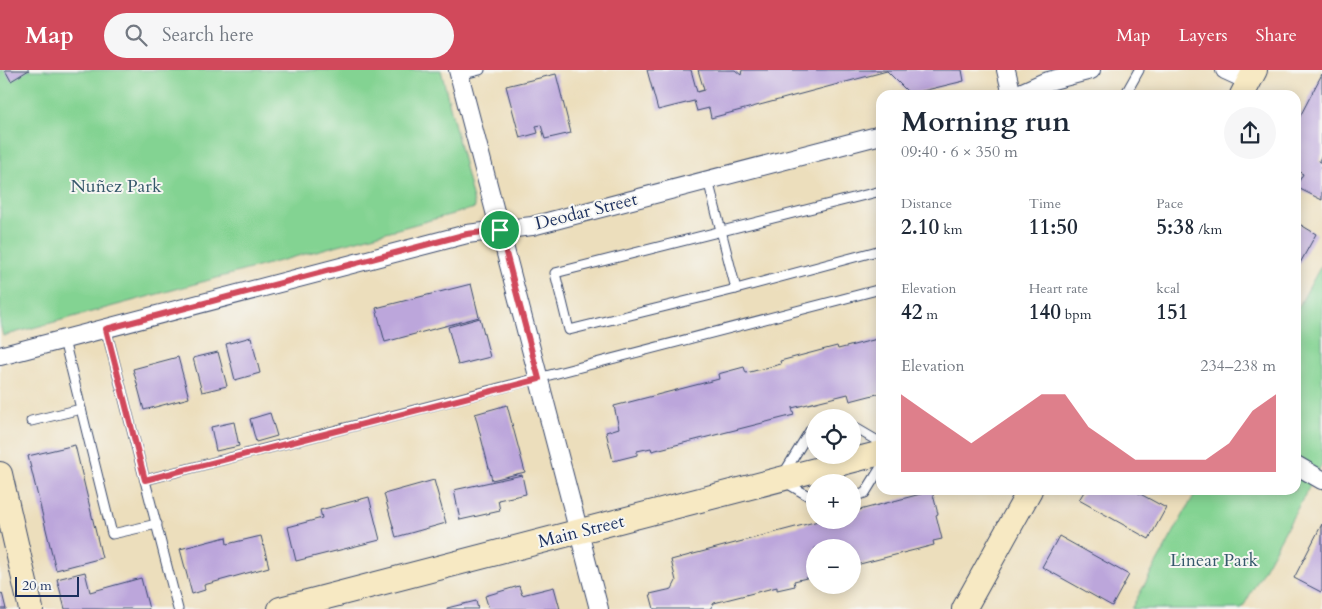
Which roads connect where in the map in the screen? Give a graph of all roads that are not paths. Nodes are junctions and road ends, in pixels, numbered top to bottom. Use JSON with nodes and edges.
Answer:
{"nodes":[{"id":1,"x":480,"y":70,"type":"edge"},
{"id":2,"x":1006,"y":70,"type":"edge"},
{"id":3,"x":1091,"y":70,"type":"edge"},
{"id":4,"x":1139,"y":70,"type":"edge"},
{"id":5,"x":1225,"y":70,"type":"edge"},
{"id":6,"x":459,"y":73,"type":"edge"},
{"id":7,"x":1249,"y":82,"type":"edge"},
{"id":8,"x":1012,"y":90,"type":"edge"},
{"id":9,"x":1026,"y":90,"type":"edge"},
{"id":10,"x":1128,"y":90,"type":"edge"},
{"id":11,"x":876,"y":136,"type":"edge"},
{"id":12,"x":708,"y":180,"type":"junction"},
{"id":13,"x":876,"y":192,"type":"edge"},
{"id":14,"x":500,"y":230,"type":"junction"},
{"id":15,"x":722,"y":232,"type":"junction"},
{"id":16,"x":876,"y":251,"type":"edge"},
{"id":17,"x":736,"y":289,"type":"junction"},
{"id":18,"x":876,"y":290,"type":"edge"},
{"id":19,"x":106,"y":329,"type":"junction"},
{"id":20,"x":64,"y":340,"type":"junction"},
{"id":21,"x":0,"y":356,"type":"edge"},
{"id":22,"x":539,"y":379,"type":"junction"},
{"id":23,"x":81,"y":409,"type":"junction"},
{"id":24,"x":31,"y":421,"type":"dead end"},
{"id":25,"x":861,"y":431,"type":"edge"},
{"id":26,"x":806,"y":437,"type":"edge"},
{"id":27,"x":876,"y":440,"type":"edge"},
{"id":28,"x":876,"y":454,"type":"edge"},
{"id":29,"x":1301,"y":469,"type":"edge"},
{"id":30,"x":0,"y":474,"type":"edge"},
{"id":31,"x":876,"y":475,"type":"edge"},
{"id":32,"x":145,"y":480,"type":"junction"},
{"id":33,"x":780,"y":480,"type":"junction"},
{"id":34,"x":1322,"y":480,"type":"edge"},
{"id":35,"x":861,"y":494,"type":"edge"},
{"id":36,"x":806,"y":495,"type":"edge"},
{"id":37,"x":1027,"y":495,"type":"edge"},
{"id":38,"x":156,"y":524,"type":"junction"},
{"id":39,"x":579,"y":531,"type":"junction"},
{"id":40,"x":31,"y":609,"type":"edge"},
{"id":41,"x":178,"y":609,"type":"edge"},
{"id":42,"x":280,"y":609,"type":"edge"},
{"id":43,"x":599,"y":609,"type":"edge"},
{"id":44,"x":964,"y":609,"type":"edge"}],
"edges":[{"from":1,"to":6,"type":"lane"},
{"from":2,"to":8,"type":"street"},
{"from":3,"to":9,"type":"street"},
{"from":4,"to":10,"type":"lane"},
{"from":5,"to":7,"type":"street"},
{"from":6,"to":14,"type":"street"},
{"from":11,"to":12,"type":"street","name":"Deodar Street"},
{"from":12,"to":14,"type":"street","name":"Deodar Street"},
{"from":12,"to":15,"type":"lane"},
{"from":13,"to":15,"type":"lane"},
{"from":14,"to":19,"type":"street","name":"Deodar Street"},
{"from":14,"to":22,"type":"street"},
{"from":15,"to":17,"type":"lane"},
{"from":15,"to":17,"type":"lane"},
{"from":16,"to":17,"type":"lane"},
{"from":18,"to":22,"type":"lane"},
{"from":19,"to":20,"type":"street","name":"Deodar Street"},
{"from":19,"to":32,"type":"lane"},
{"from":20,"to":21,"type":"street","name":"Deodar Street"},
{"from":20,"to":23,"type":"lane"},
{"from":22,"to":32,"type":"lane"},
{"from":22,"to":39,"type":"street"},
{"from":23,"to":24,"type":"lane"},
{"from":23,"to":38,"type":"lane"},
{"from":25,"to":27,"type":"lane"},
{"from":26,"to":33,"type":"lane"},
{"from":28,"to":33,"type":"street","name":"Main Street"},
{"from":29,"to":34,"type":"street"},
{"from":30,"to":40,"type":"street"},
{"from":31,"to":35,"type":"lane"},
{"from":32,"to":38,"type":"lane"},
{"from":33,"to":36,"type":"lane"},
{"from":33,"to":39,"type":"street","name":"Main Street"},
{"from":37,"to":44,"type":"street"},
{"from":38,"to":41,"type":"lane"},
{"from":39,"to":42,"type":"street","name":"Main Street"},
{"from":39,"to":43,"type":"street"}]}
